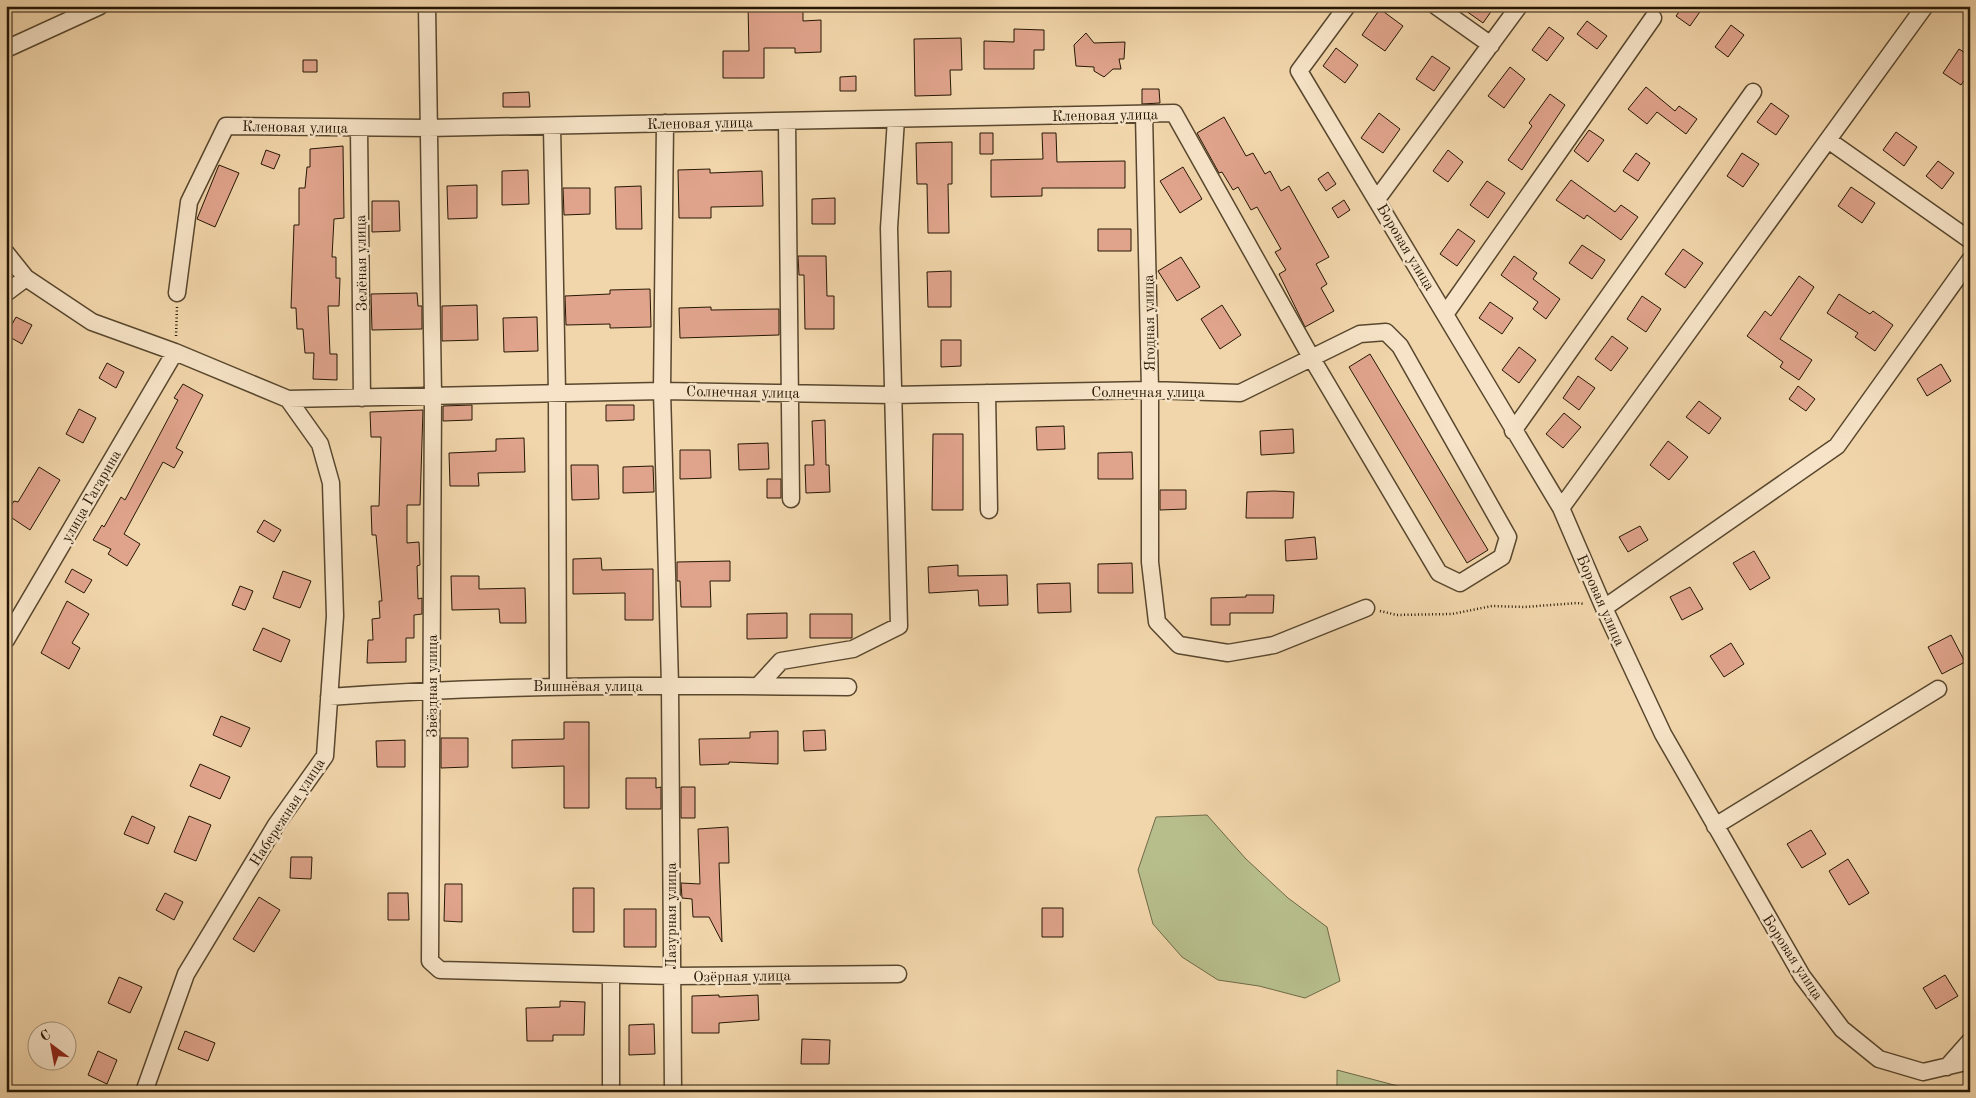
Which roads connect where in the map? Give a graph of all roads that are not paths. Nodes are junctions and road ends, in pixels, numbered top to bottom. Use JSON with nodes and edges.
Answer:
{"nodes":[{"id":1,"x":100,"y":6,"type":"edge"},
{"id":2,"x":427,"y":6,"type":"edge"},
{"id":3,"x":1347,"y":6,"type":"edge"},
{"id":4,"x":1436,"y":6,"type":"edge"},
{"id":5,"x":1519,"y":6,"type":"edge"},
{"id":6,"x":1925,"y":6,"type":"edge"},
{"id":7,"x":1653,"y":18,"type":"dead end"},
{"id":8,"x":1491,"y":44,"type":"junction"},
{"id":9,"x":6,"y":50,"type":"edge"},
{"id":10,"x":1753,"y":92,"type":"dead end"},
{"id":11,"x":1144,"y":114,"type":"junction"},
{"id":12,"x":896,"y":119,"type":"junction"},
{"id":13,"x":787,"y":121,"type":"junction"},
{"id":14,"x":665,"y":124,"type":"junction"},
{"id":15,"x":552,"y":126,"type":"junction"},
{"id":16,"x":428,"y":128,"type":"junction"},
{"id":17,"x":359,"y":129,"type":"junction"},
{"id":18,"x":1828,"y":140,"type":"junction"},
{"id":19,"x":1377,"y":199,"type":"junction"},
{"id":20,"x":1970,"y":240,"type":"edge"},
{"id":21,"x":6,"y":253,"type":"edge"},
{"id":22,"x":1970,"y":260,"type":"edge"},
{"id":23,"x":26,"y":278,"type":"junction"},
{"id":24,"x":6,"y":293,"type":"edge"},
{"id":25,"x":177,"y":293,"type":"road end"},
{"id":26,"x":1446,"y":313,"type":"junction"},
{"id":27,"x":175,"y":352,"type":"junction"},
{"id":28,"x":1312,"y":358,"type":"junction"},
{"id":29,"x":1150,"y":390,"type":"junction"},
{"id":30,"x":662,"y":391,"type":"junction"},
{"id":31,"x":557,"y":393,"type":"junction"},
{"id":32,"x":790,"y":393,"type":"junction"},
{"id":33,"x":987,"y":393,"type":"junction"},
{"id":34,"x":892,"y":395,"type":"junction"},
{"id":35,"x":433,"y":396,"type":"junction"},
{"id":36,"x":362,"y":398,"type":"junction"},
{"id":37,"x":288,"y":399,"type":"junction"},
{"id":38,"x":1513,"y":431,"type":"junction"},
{"id":39,"x":791,"y":499,"type":"dead end"},
{"id":40,"x":1561,"y":508,"type":"junction"},
{"id":41,"x":989,"y":510,"type":"dead end"},
{"id":42,"x":1366,"y":608,"type":"road end"},
{"id":43,"x":1604,"y":608,"type":"junction"},
{"id":44,"x":6,"y":640,"type":"edge"},
{"id":45,"x":558,"y":685,"type":"junction"},
{"id":46,"x":670,"y":685,"type":"junction"},
{"id":47,"x":758,"y":686,"type":"junction"},
{"id":48,"x":848,"y":687,"type":"dead end"},
{"id":49,"x":432,"y":689,"type":"junction"},
{"id":50,"x":1938,"y":689,"type":"dead end"},
{"id":51,"x":329,"y":697,"type":"junction"},
{"id":52,"x":1715,"y":826,"type":"junction"},
{"id":53,"x":440,"y":970,"type":"joint"},
{"id":54,"x":898,"y":974,"type":"dead end"},
{"id":55,"x":611,"y":975,"type":"junction"},
{"id":56,"x":673,"y":976,"type":"junction"},
{"id":57,"x":1970,"y":1041,"type":"edge"},
{"id":58,"x":1970,"y":1061,"type":"edge"},
{"id":59,"x":1947,"y":1067,"type":"junction"},
{"id":60,"x":144,"y":1092,"type":"edge"},
{"id":61,"x":612,"y":1092,"type":"edge"},
{"id":62,"x":673,"y":1092,"type":"edge"}],
"edges":[{"from":1,"to":9,"type":"street"},
{"from":2,"to":16,"type":"street","name":"Звёздная улица"},
{"from":3,"to":19,"type":"street","name":"Боровая улица"},
{"from":4,"to":8,"type":"street"},
{"from":5,"to":8,"type":"street"},
{"from":6,"to":18,"type":"street"},
{"from":7,"to":26,"type":"street"},
{"from":8,"to":19,"type":"street"},
{"from":10,"to":38,"type":"street"},
{"from":11,"to":12,"type":"street","name":"Кленовая улица"},
{"from":11,"to":28,"type":"street","name":"Кленовая улица"},
{"from":11,"to":29,"type":"street","name":"Ягодная улица"},
{"from":12,"to":13,"type":"street","name":"Кленовая улица"},
{"from":12,"to":34,"type":"street"},
{"from":13,"to":14,"type":"street","name":"Кленовая улица"},
{"from":13,"to":32,"type":"street"},
{"from":14,"to":15,"type":"street","name":"Кленовая улица"},
{"from":14,"to":30,"type":"street","name":"Лазурная улица"},
{"from":15,"to":16,"type":"street","name":"Кленовая улица"},
{"from":15,"to":31,"type":"street"},
{"from":16,"to":17,"type":"street","name":"Кленовая улица"},
{"from":16,"to":35,"type":"street","name":"Звёздная улица"},
{"from":17,"to":25,"type":"street","name":"Кленовая улица"},
{"from":17,"to":36,"type":"street","name":"Зелёная улица"},
{"from":18,"to":20,"type":"street"},
{"from":18,"to":40,"type":"street"},
{"from":19,"to":26,"type":"street","name":"Боровая улица"},
{"from":21,"to":23,"type":"street","name":"Солнечная улица"},
{"from":22,"to":43,"type":"street"},
{"from":23,"to":24,"type":"street"},
{"from":23,"to":27,"type":"street","name":"Солнечная улица"},
{"from":26,"to":38,"type":"street","name":"Боровая улица"},
{"from":27,"to":37,"type":"street","name":"Солнечная улица"},
{"from":27,"to":44,"type":"street","name":"улица Гагарина"},
{"from":28,"to":28,"type":"street","name":"Солнечная улица"},
{"from":28,"to":29,"type":"street","name":"Солнечная улица"},
{"from":29,"to":33,"type":"street","name":"Солнечная улица"},
{"from":29,"to":42,"type":"street","name":"Ягодная улица"},
{"from":30,"to":31,"type":"street","name":"Солнечная улица"},
{"from":30,"to":32,"type":"street","name":"Солнечная улица"},
{"from":30,"to":46,"type":"street","name":"Лазурная улица"},
{"from":31,"to":35,"type":"street","name":"Солнечная улица"},
{"from":31,"to":45,"type":"street"},
{"from":32,"to":34,"type":"street","name":"Солнечная улица"},
{"from":32,"to":39,"type":"street"},
{"from":33,"to":34,"type":"street","name":"Солнечная улица"},
{"from":33,"to":41,"type":"street"},
{"from":34,"to":47,"type":"street"},
{"from":35,"to":36,"type":"street","name":"Солнечная улица"},
{"from":35,"to":49,"type":"street","name":"Звёздная улица"},
{"from":36,"to":37,"type":"street","name":"Солнечная улица"},
{"from":37,"to":51,"type":"street","name":"Набережная улица"},
{"from":38,"to":40,"type":"street","name":"Боровая улица"},
{"from":40,"to":43,"type":"street","name":"Боровая улица"},
{"from":43,"to":52,"type":"street","name":"Боровая улица"},
{"from":45,"to":46,"type":"street","name":"Вишнёвая улица"},
{"from":45,"to":49,"type":"street","name":"Вишнёвая улица"},
{"from":46,"to":47,"type":"street","name":"Вишнёвая улица"},
{"from":46,"to":56,"type":"street","name":"Лазурная улица"},
{"from":47,"to":48,"type":"street","name":"Вишнёвая улица"},
{"from":49,"to":51,"type":"street","name":"Вишнёвая улица"},
{"from":49,"to":53,"type":"street","name":"Звёздная улица"},
{"from":50,"to":52,"type":"street"},
{"from":51,"to":60,"type":"street","name":"Набережная улица"},
{"from":52,"to":59,"type":"street","name":"Боровая улица"},
{"from":53,"to":55,"type":"street","name":"Лазурная улица"},
{"from":54,"to":56,"type":"street","name":"Озёрная улица"},
{"from":55,"to":56,"type":"street","name":"Лазурная улица"},
{"from":55,"to":61,"type":"street"},
{"from":56,"to":62,"type":"street","name":"Озёрная улица"},
{"from":57,"to":59,"type":"street"},
{"from":58,"to":59,"type":"street","name":"Боровая улица"}]}
